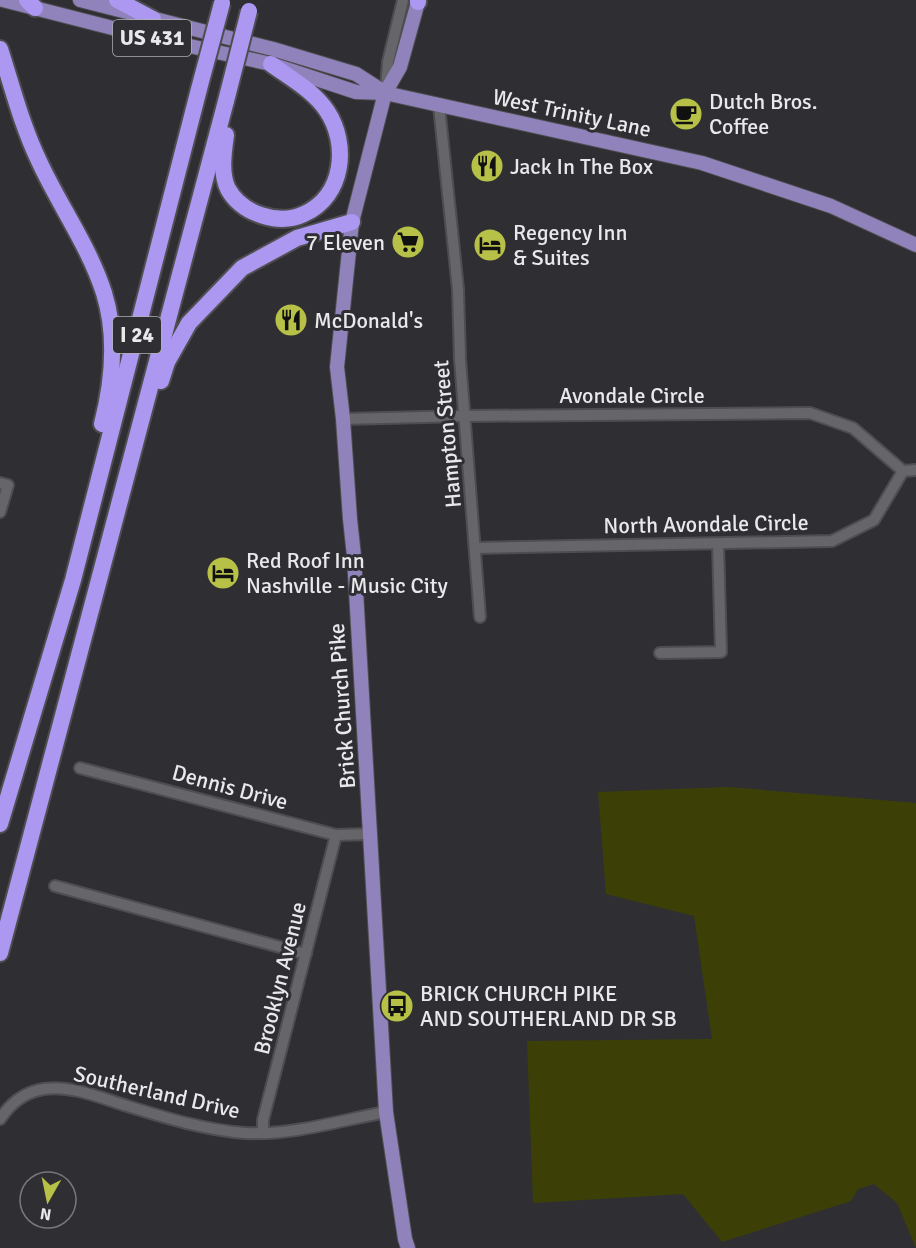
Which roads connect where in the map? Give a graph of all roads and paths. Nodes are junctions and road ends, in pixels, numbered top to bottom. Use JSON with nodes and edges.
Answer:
{"nodes":[{"id":1,"x":3,"y":0,"type":"edge"},
{"id":2,"x":80,"y":0,"type":"edge"},
{"id":3,"x":117,"y":0,"type":"edge"},
{"id":4,"x":415,"y":0,"type":"edge"},
{"id":5,"x":223,"y":1,"type":"edge"},
{"id":6,"x":31,"y":4,"type":"edge"},
{"id":7,"x":251,"y":6,"type":"edge"},
{"id":8,"x":153,"y":19,"type":"junction"},
{"id":9,"x":0,"y":49,"type":"edge"},
{"id":10,"x":271,"y":64,"type":"junction"},
{"id":11,"x":385,"y":93,"type":"junction"},
{"id":12,"x":225,"y":101,"type":"junction"},
{"id":13,"x":439,"y":106,"type":"junction"},
{"id":14,"x":352,"y":222,"type":"junction"},
{"id":15,"x":916,"y":245,"type":"edge"},
{"id":16,"x":465,"y":416,"type":"junction"},
{"id":17,"x":344,"y":419,"type":"junction"},
{"id":18,"x":916,"y":470,"type":"edge"},
{"id":19,"x":903,"y":471,"type":"junction"},
{"id":20,"x":0,"y":483,"type":"edge"},
{"id":21,"x":0,"y":512,"type":"edge"},
{"id":22,"x":111,"y":532,"type":"junction"},
{"id":23,"x":718,"y":544,"type":"junction"},
{"id":24,"x":476,"y":548,"type":"junction"},
{"id":25,"x":73,"y":580,"type":"junction"},
{"id":26,"x":480,"y":617,"type":"dead end"},
{"id":27,"x":660,"y":653,"type":"dead end"},
{"id":28,"x":80,"y":768,"type":"dead end"},
{"id":29,"x":0,"y":824,"type":"edge"},
{"id":30,"x":371,"y":834,"type":"junction"},
{"id":31,"x":336,"y":835,"type":"junction"},
{"id":32,"x":55,"y":886,"type":"dead end"},
{"id":33,"x":0,"y":953,"type":"edge"},
{"id":34,"x":306,"y":954,"type":"junction"},
{"id":35,"x":386,"y":1112,"type":"junction"},
{"id":36,"x":0,"y":1119,"type":"edge"},
{"id":37,"x":263,"y":1132,"type":"junction"},
{"id":38,"x":408,"y":1248,"type":"edge"}],
"edges":[{"from":1,"to":6,"type":"main road","name":"West Trinity Lane","number":"US 431"},
{"from":2,"to":8,"type":"main road","name":"West Trinity Lane","number":"US 431"},
{"from":3,"to":8,"type":"highway"},
{"from":4,"to":11,"type":"main road","name":"Brick Church Pike"},
{"from":5,"to":25,"type":"highway","number":"I 24","bridge":true},
{"from":6,"to":10,"type":"main road","name":"West Trinity Lane","number":"US 431"},
{"from":7,"to":12,"type":"highway","number":"I 24","bridge":true},
{"from":8,"to":11,"type":"main road","name":"West Trinity Lane","number":"US 431"},
{"from":9,"to":25,"type":"highway"},
{"from":10,"to":11,"type":"main road","name":"West Trinity Lane","number":"US 431"},
{"from":10,"to":12,"type":"highway"},
{"from":11,"to":13,"type":"main road","name":"West Trinity Lane","number":"US 431"},
{"from":11,"to":14,"type":"main road","name":"Brick Church Pike"},
{"from":12,"to":22,"type":"highway","number":"I 24"},
{"from":13,"to":15,"type":"main road","name":"West Trinity Lane","number":"US 431"},
{"from":13,"to":16,"type":"street","name":"Hampton Street"},
{"from":14,"to":17,"type":"main road","name":"Brick Church Pike"},
{"from":14,"to":22,"type":"highway"},
{"from":16,"to":17,"type":"street","name":"Avondale Circle"},
{"from":16,"to":19,"type":"street","name":"Avondale Circle"},
{"from":16,"to":24,"type":"street","name":"Hampton Street"},
{"from":17,"to":30,"type":"main road","name":"Brick Church Pike"},
{"from":18,"to":19,"type":"street"},
{"from":19,"to":23,"type":"street","name":"North Avondale Circle"},
{"from":20,"to":21,"type":"street"},
{"from":22,"to":33,"type":"highway","number":"I 24"},
{"from":23,"to":24,"type":"street","name":"North Avondale Circle"},
{"from":23,"to":27,"type":"street"},
{"from":24,"to":26,"type":"street","name":"Hampton Street"},
{"from":25,"to":29,"type":"highway","number":"I 24"},
{"from":28,"to":31,"type":"street","name":"Dennis Drive"},
{"from":30,"to":31,"type":"street","name":"Dennis Drive"},
{"from":30,"to":35,"type":"main road","name":"Brick Church Pike"},
{"from":31,"to":34,"type":"street","name":"Brooklyn Avenue"},
{"from":32,"to":34,"type":"street"},
{"from":34,"to":37,"type":"street","name":"Brooklyn Avenue"},
{"from":35,"to":37,"type":"street","name":"Southerland Drive"},
{"from":35,"to":38,"type":"main road","name":"Brick Church Pike"},
{"from":36,"to":37,"type":"street","name":"Southerland Drive"}]}
